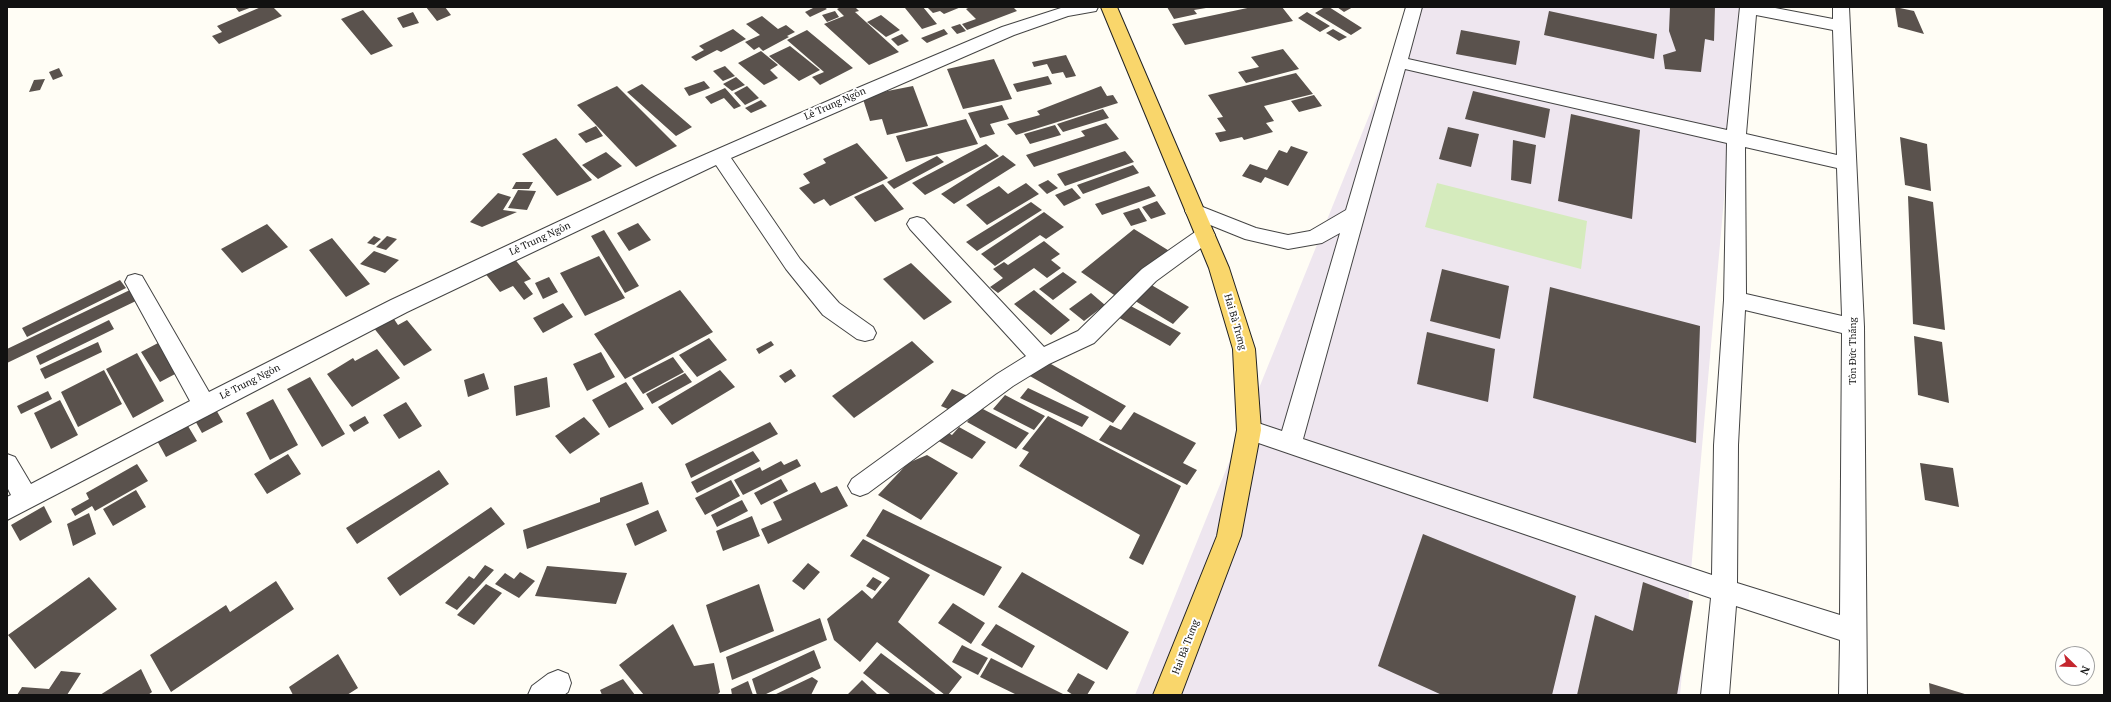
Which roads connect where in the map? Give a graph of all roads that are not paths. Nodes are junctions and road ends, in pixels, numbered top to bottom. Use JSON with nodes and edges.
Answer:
{"nodes":[{"id":1,"x":1090,"y":7,"type":"edge"},
{"id":2,"x":1109,"y":7,"type":"edge"},
{"id":3,"x":1414,"y":7,"type":"edge"},
{"id":4,"x":1748,"y":8,"type":"edge"},
{"id":5,"x":1059,"y":10,"type":"edge"},
{"id":6,"x":1841,"y":17,"type":"edge"},
{"id":7,"x":1398,"y":62,"type":"junction"},
{"id":8,"x":1736,"y":139,"type":"junction"},
{"id":9,"x":720,"y":156,"type":"junction"},
{"id":10,"x":1848,"y":164,"type":"junction"},
{"id":11,"x":1195,"y":211,"type":"junction"},
{"id":12,"x":1354,"y":215,"type":"junction"},
{"id":13,"x":917,"y":224,"type":"dead end"},
{"id":14,"x":1204,"y":235,"type":"junction"},
{"id":15,"x":135,"y":282,"type":"dead end"},
{"id":16,"x":1735,"y":300,"type":"junction"},
{"id":17,"x":1853,"y":327,"type":"junction"},
{"id":18,"x":865,"y":333,"type":"dead end"},
{"id":19,"x":1041,"y":358,"type":"junction"},
{"id":20,"x":204,"y":405,"type":"junction"},
{"id":21,"x":1249,"y":430,"type":"junction"},
{"id":22,"x":1290,"y":444,"type":"junction"},
{"id":23,"x":7,"y":464,"type":"edge"},
{"id":24,"x":860,"y":486,"type":"dead end"},
{"id":25,"x":17,"y":504,"type":"edge"},
{"id":26,"x":1724,"y":591,"type":"junction"},
{"id":27,"x":1852,"y":631,"type":"junction"},
{"id":28,"x":1168,"y":695,"type":"edge"},
{"id":29,"x":1715,"y":695,"type":"edge"},
{"id":30,"x":1853,"y":695,"type":"edge"}],
"edges":[{"from":1,"to":5,"type":"street","name":"Lê Trung Ngôn"},
{"from":2,"to":11,"type":"main road","name":"Hai Bà Trưng"},
{"from":3,"to":7,"type":"street"},
{"from":4,"to":6,"type":"street"},
{"from":4,"to":8,"type":"street"},
{"from":5,"to":9,"type":"street","name":"Lê Trung Ngôn"},
{"from":6,"to":10,"type":"street","name":"Tôn Đức Thắng"},
{"from":7,"to":8,"type":"street"},
{"from":7,"to":12,"type":"street"},
{"from":8,"to":10,"type":"street"},
{"from":8,"to":16,"type":"street"},
{"from":9,"to":18,"type":"street"},
{"from":9,"to":20,"type":"street","name":"Lê Trung Ngôn"},
{"from":10,"to":17,"type":"street","name":"Tôn Đức Thắng"},
{"from":11,"to":12,"type":"street"},
{"from":11,"to":14,"type":"main road","name":"Hai Bà Trưng"},
{"from":12,"to":22,"type":"street"},
{"from":13,"to":19,"type":"street"},
{"from":14,"to":19,"type":"street"},
{"from":14,"to":21,"type":"main road","name":"Hai Bà Trưng"},
{"from":15,"to":20,"type":"street"},
{"from":16,"to":17,"type":"street"},
{"from":16,"to":26,"type":"street"},
{"from":17,"to":27,"type":"street","name":"Tôn Đức Thắng"},
{"from":19,"to":24,"type":"street"},
{"from":20,"to":25,"type":"street","name":"Lê Trung Ngôn"},
{"from":21,"to":22,"type":"street"},
{"from":21,"to":28,"type":"main road","name":"Hai Bà Trưng"},
{"from":22,"to":26,"type":"street"},
{"from":23,"to":25,"type":"street"},
{"from":26,"to":27,"type":"street"},
{"from":26,"to":29,"type":"street"},
{"from":27,"to":30,"type":"street","name":"Tôn Đức Thắng"}]}
